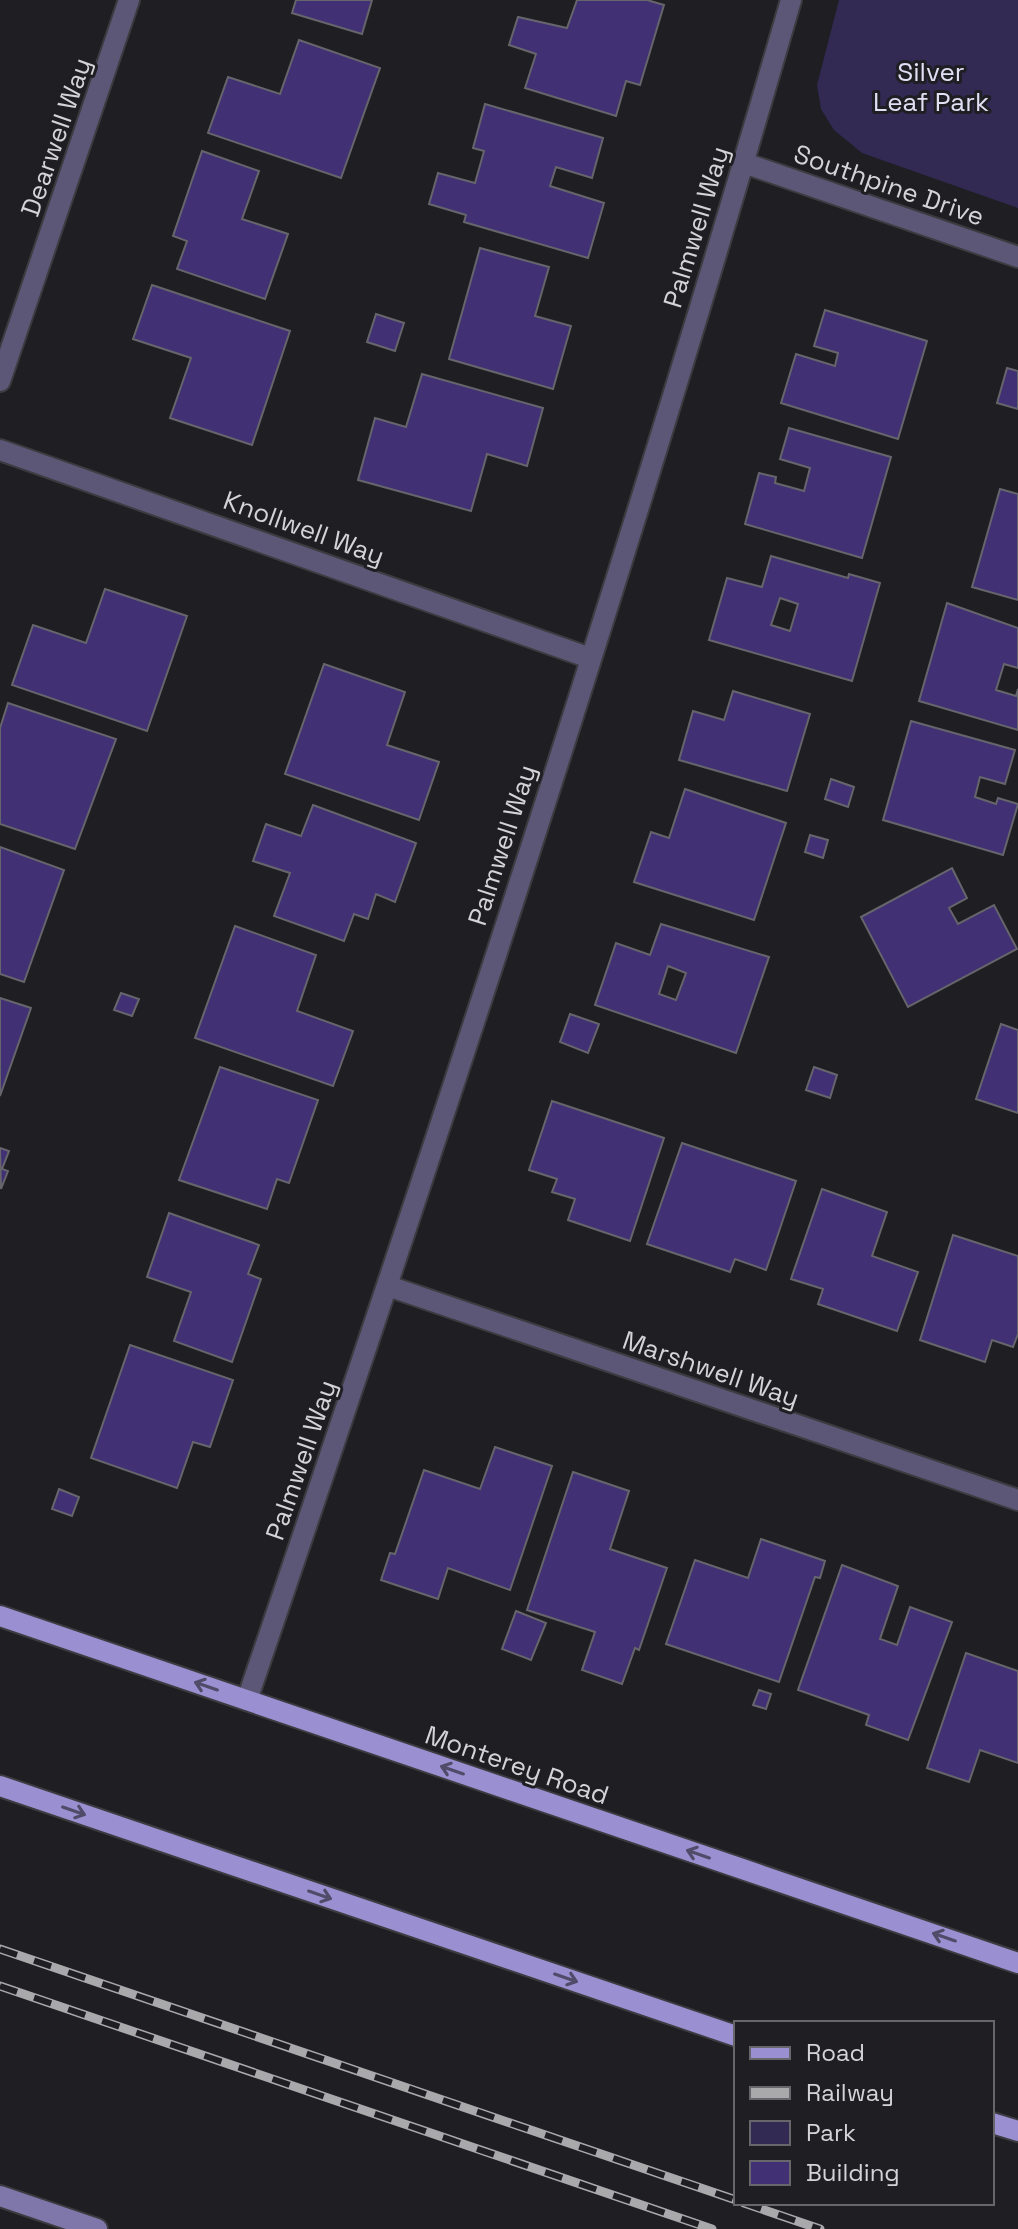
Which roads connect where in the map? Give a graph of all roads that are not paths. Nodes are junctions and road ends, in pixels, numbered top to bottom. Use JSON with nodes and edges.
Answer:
{"nodes":[{"id":1,"x":129,"y":0,"type":"edge"},
{"id":2,"x":791,"y":0,"type":"edge"},
{"id":3,"x":744,"y":163,"type":"junction"},
{"id":4,"x":1018,"y":257,"type":"edge"},
{"id":5,"x":0,"y":381,"type":"edge"},
{"id":6,"x":0,"y":450,"type":"edge"},
{"id":7,"x":590,"y":658,"type":"junction"},
{"id":8,"x":388,"y":1286,"type":"junction"},
{"id":9,"x":1018,"y":1500,"type":"edge"},
{"id":10,"x":0,"y":1616,"type":"edge"},
{"id":11,"x":247,"y":1700,"type":"junction"},
{"id":12,"x":0,"y":1786,"type":"edge"},
{"id":13,"x":1018,"y":1963,"type":"edge"},
{"id":14,"x":734,"y":2035,"type":"edge"},
{"id":15,"x":994,"y":2124,"type":"edge"},
{"id":16,"x":1018,"y":2131,"type":"edge"},
{"id":17,"x":0,"y":2196,"type":"edge"},
{"id":18,"x":97,"y":2229,"type":"edge"}],
"edges":[{"from":1,"to":5,"type":"street","name":"Dearwell Way"},
{"from":2,"to":3,"type":"street","name":"Palmwell Way"},
{"from":3,"to":4,"type":"street","name":"Southpine Drive"},
{"from":3,"to":7,"type":"street","name":"Palmwell Way"},
{"from":6,"to":7,"type":"street","name":"Knollwell Way"},
{"from":7,"to":8,"type":"street","name":"Palmwell Way"},
{"from":8,"to":9,"type":"street","name":"Marshwell Way"},
{"from":8,"to":11,"type":"street","name":"Palmwell Way"},
{"from":11,"to":10,"type":"main road","name":"Monterey Road","one_way":true},
{"from":13,"to":11,"type":"main road","name":"Monterey Road","one_way":true},
{"from":12,"to":14,"type":"main road","one_way":true},
{"from":15,"to":16,"type":"main road"},
{"from":17,"to":18,"type":"main road"}]}
